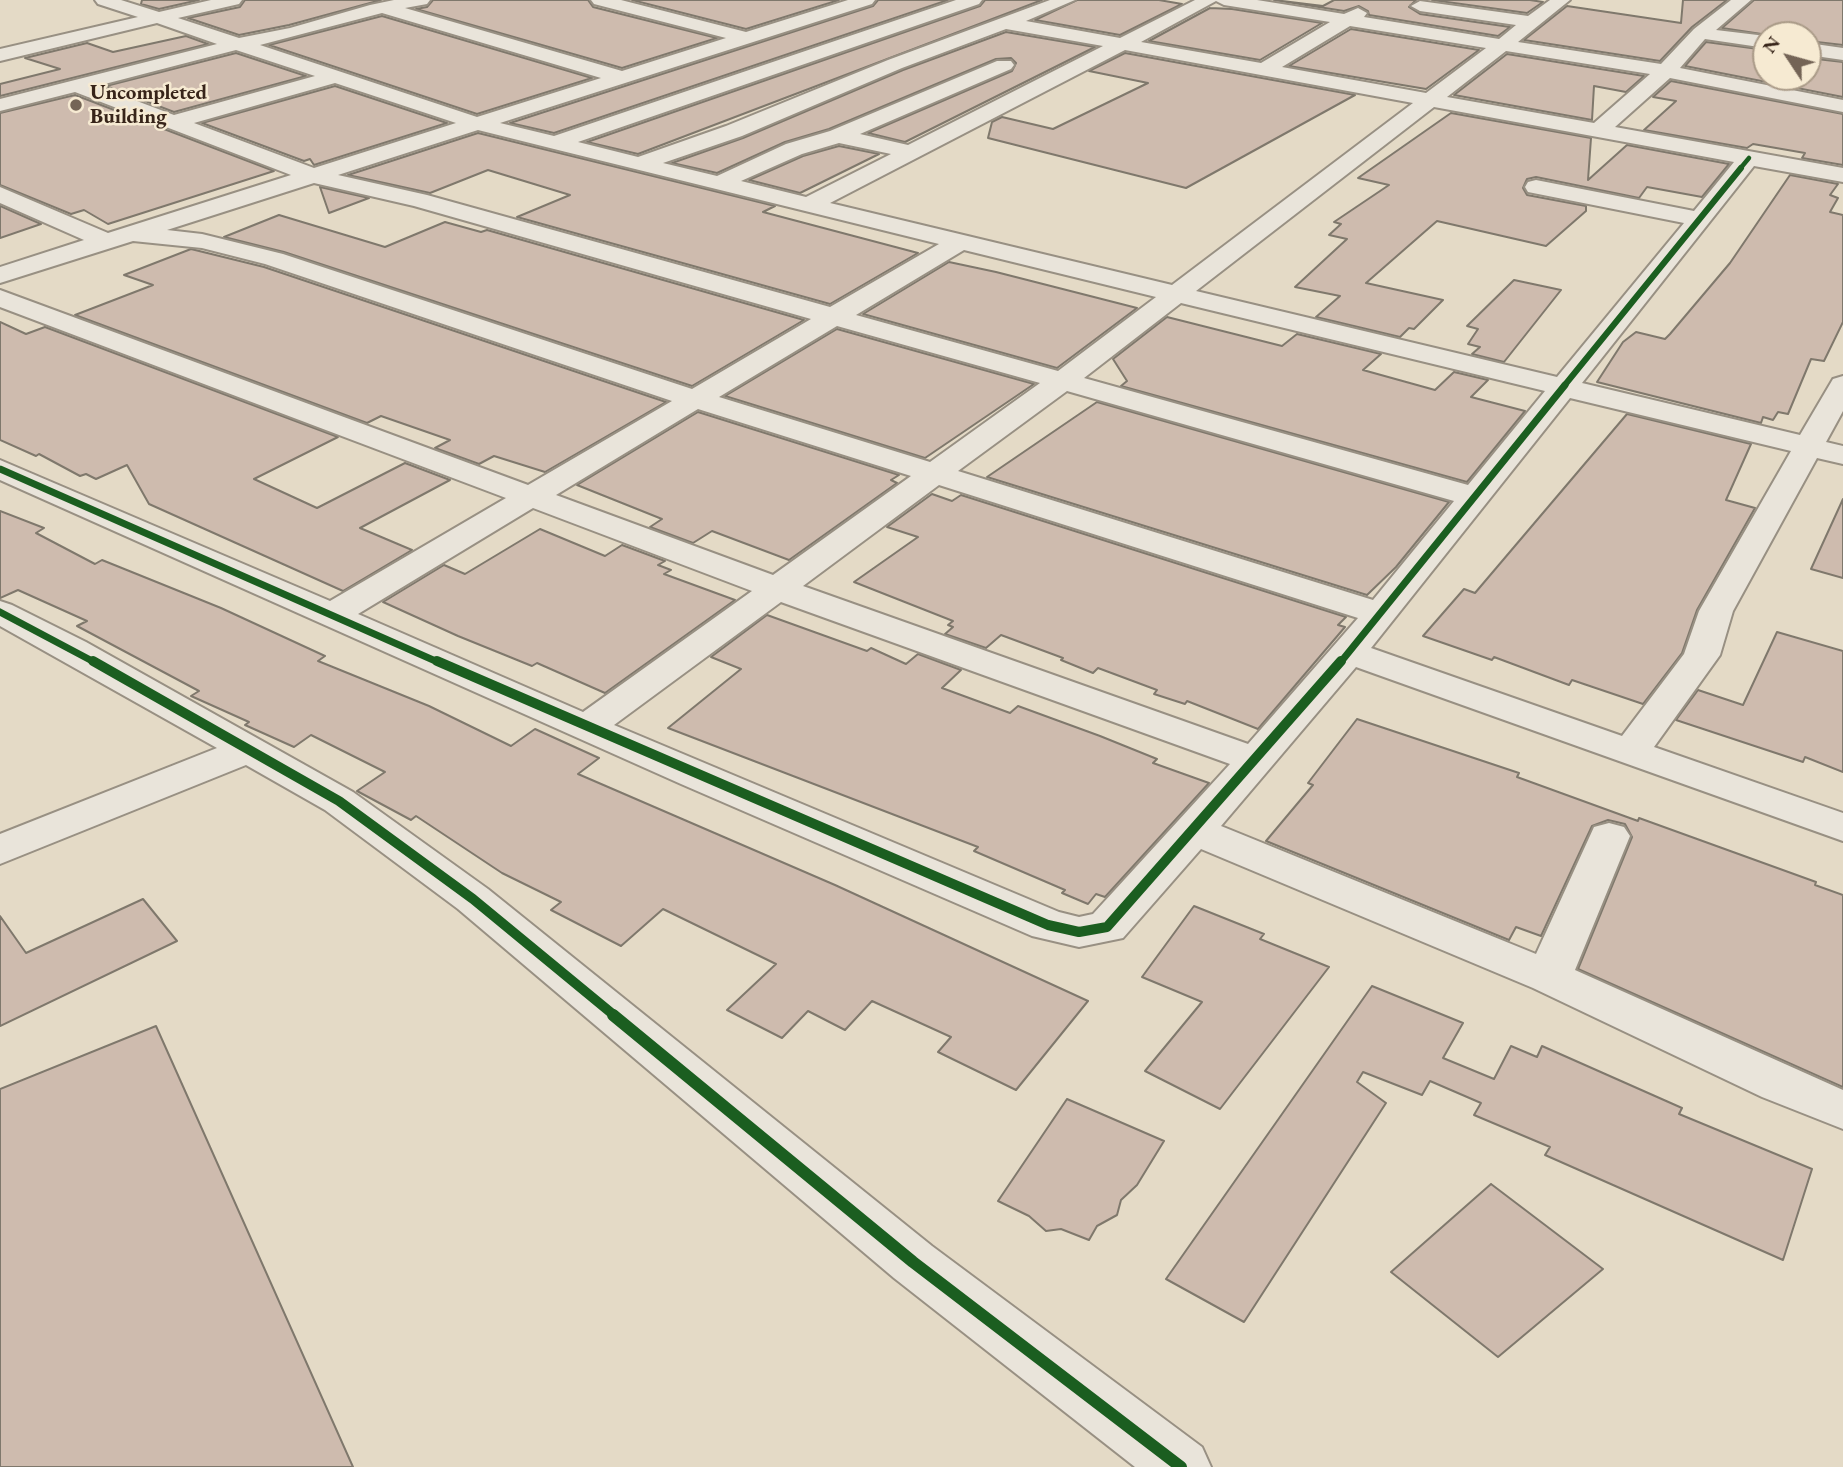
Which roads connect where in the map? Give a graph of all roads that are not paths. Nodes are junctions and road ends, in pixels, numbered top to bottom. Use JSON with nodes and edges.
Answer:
{"nodes":[{"id":1,"x":104,"y":0,"type":"edge"},
{"id":2,"x":233,"y":0,"type":"edge"},
{"id":3,"x":355,"y":0,"type":"edge"},
{"id":4,"x":421,"y":0,"type":"edge"},
{"id":5,"x":600,"y":0,"type":"edge"},
{"id":6,"x":864,"y":0,"type":"edge"},
{"id":7,"x":973,"y":0,"type":"edge"},
{"id":8,"x":1066,"y":0,"type":"edge"},
{"id":9,"x":1208,"y":0,"type":"edge"},
{"id":10,"x":1224,"y":0,"type":"edge"},
{"id":11,"x":1742,"y":0,"type":"edge"},
{"id":12,"x":1556,"y":1,"type":"edge"},
{"id":13,"x":1397,"y":2,"type":"dead end"},
{"id":14,"x":1370,"y":6,"type":"dead end"},
{"id":15,"x":387,"y":9,"type":"junction"},
{"id":16,"x":1348,"y":19,"type":"junction"},
{"id":17,"x":1530,"y":22,"type":"junction"},
{"id":18,"x":1006,"y":23,"type":"junction"},
{"id":19,"x":162,"y":27,"type":"junction"},
{"id":20,"x":1701,"y":33,"type":"junction"},
{"id":21,"x":746,"y":38,"type":"junction"},
{"id":22,"x":1752,"y":40,"type":"edge"},
{"id":23,"x":1126,"y":44,"type":"junction"},
{"id":24,"x":234,"y":45,"type":"junction"},
{"id":25,"x":1499,"y":46,"type":"junction"},
{"id":26,"x":1822,"y":51,"type":"edge"},
{"id":27,"x":1843,"y":54,"type":"edge"},
{"id":28,"x":0,"y":55,"type":"edge"},
{"id":29,"x":1004,"y":65,"type":"dead end"},
{"id":30,"x":1264,"y":70,"type":"junction"},
{"id":31,"x":1666,"y":71,"type":"junction"},
{"id":32,"x":334,"y":77,"type":"junction"},
{"id":33,"x":624,"y":78,"type":"junction"},
{"id":34,"x":76,"y":85,"type":"junction"},
{"id":35,"x":1427,"y":100,"type":"junction"},
{"id":36,"x":1841,"y":103,"type":"edge"},
{"id":37,"x":0,"y":105,"type":"edge"},
{"id":38,"x":173,"y":122,"type":"junction"},
{"id":39,"x":478,"y":124,"type":"junction"},
{"id":40,"x":1599,"y":130,"type":"junction"},
{"id":41,"x":838,"y":136,"type":"junction"},
{"id":42,"x":554,"y":143,"type":"junction"},
{"id":43,"x":913,"y":153,"type":"junction"},
{"id":44,"x":1749,"y":158,"type":"junction"},
{"id":45,"x":641,"y":163,"type":"junction"},
{"id":46,"x":1843,"y":175,"type":"edge"},
{"id":47,"x":314,"y":176,"type":"junction"},
{"id":48,"x":719,"y":183,"type":"junction"},
{"id":49,"x":1536,"y":187,"type":"dead end"},
{"id":50,"x":0,"y":194,"type":"edge"},
{"id":51,"x":809,"y":205,"type":"junction"},
{"id":52,"x":1700,"y":219,"type":"junction"},
{"id":53,"x":117,"y":237,"type":"junction"},
{"id":54,"x":958,"y":243,"type":"junction"},
{"id":55,"x":0,"y":252,"type":"edge"},
{"id":56,"x":58,"y":256,"type":"junction"},
{"id":57,"x":0,"y":275,"type":"edge"},
{"id":58,"x":1172,"y":294,"type":"junction"},
{"id":59,"x":0,"y":298,"type":"edge"},
{"id":60,"x":835,"y":317,"type":"junction"},
{"id":61,"x":1062,"y":381,"type":"junction"},
{"id":62,"x":1843,"y":385,"type":"edge"},
{"id":63,"x":1562,"y":388,"type":"junction"},
{"id":64,"x":695,"y":399,"type":"junction"},
{"id":65,"x":1808,"y":447,"type":"junction"},
{"id":66,"x":1843,"y":455,"type":"edge"},
{"id":67,"x":0,"y":468,"type":"edge"},
{"id":68,"x":936,"y":472,"type":"junction"},
{"id":69,"x":530,"y":495,"type":"junction"},
{"id":70,"x":1475,"y":497,"type":"junction"},
{"id":71,"x":776,"y":588,"type":"junction"},
{"id":72,"x":0,"y":612,"type":"edge"},
{"id":73,"x":1381,"y":613,"type":"junction"},
{"id":74,"x":331,"y":615,"type":"junction"},
{"id":75,"x":1349,"y":652,"type":"junction"},
{"id":76,"x":588,"y":726,"type":"junction"},
{"id":77,"x":247,"y":750,"type":"junction"},
{"id":78,"x":1630,"y":752,"type":"junction"},
{"id":79,"x":1255,"y":760,"type":"junction"},
{"id":80,"x":1843,"y":828,"type":"edge"},
{"id":81,"x":1194,"y":831,"type":"junction"},
{"id":82,"x":1609,"y":836,"type":"dead end"},
{"id":83,"x":0,"y":850,"type":"edge"},
{"id":84,"x":1549,"y":977,"type":"junction"},
{"id":85,"x":1843,"y":1110,"type":"edge"},
{"id":86,"x":1181,"y":1467,"type":"edge"}],
"edges":[{"from":1,"to":19,"type":"street"},
{"from":2,"to":19,"type":"street"},
{"from":3,"to":15,"type":"street"},
{"from":4,"to":15,"type":"street"},
{"from":5,"to":21,"type":"street"},
{"from":6,"to":21,"type":"street"},
{"from":7,"to":42,"type":"street"},
{"from":8,"to":18,"type":"street"},
{"from":9,"to":23,"type":"street"},
{"from":10,"to":16,"type":"street"},
{"from":11,"to":20,"type":"street"},
{"from":12,"to":17,"type":"street"},
{"from":13,"to":17,"type":"street"},
{"from":14,"to":16,"type":"street"},
{"from":15,"to":24,"type":"street"},
{"from":15,"to":33,"type":"street"},
{"from":16,"to":25,"type":"street"},
{"from":16,"to":30,"type":"street"},
{"from":17,"to":25,"type":"street"},
{"from":18,"to":23,"type":"street"},
{"from":18,"to":45,"type":"street"},
{"from":19,"to":24,"type":"street"},
{"from":19,"to":28,"type":"street"},
{"from":20,"to":22,"type":"street"},
{"from":20,"to":31,"type":"street"},
{"from":21,"to":33,"type":"street"},
{"from":23,"to":30,"type":"street"},
{"from":23,"to":43,"type":"street"},
{"from":24,"to":32,"type":"street"},
{"from":24,"to":34,"type":"street"},
{"from":25,"to":31,"type":"street"},
{"from":25,"to":35,"type":"street"},
{"from":26,"to":27,"type":"street"},
{"from":29,"to":41,"type":"street"},
{"from":30,"to":35,"type":"street"},
{"from":31,"to":36,"type":"street"},
{"from":31,"to":40,"type":"street"},
{"from":32,"to":38,"type":"street"},
{"from":32,"to":39,"type":"street"},
{"from":33,"to":39,"type":"street"},
{"from":34,"to":37,"type":"street"},
{"from":34,"to":38,"type":"street"},
{"from":35,"to":40,"type":"street"},
{"from":35,"to":58,"type":"street"},
{"from":38,"to":47,"type":"street"},
{"from":39,"to":42,"type":"street"},
{"from":39,"to":47,"type":"street"},
{"from":40,"to":44,"type":"street"},
{"from":41,"to":43,"type":"street"},
{"from":41,"to":48,"type":"street"},
{"from":42,"to":45,"type":"street"},
{"from":43,"to":51,"type":"street"},
{"from":44,"to":46,"type":"street"},
{"from":44,"to":52,"type":"street"},
{"from":45,"to":48,"type":"street"},
{"from":47,"to":53,"type":"street"},
{"from":47,"to":60,"type":"street"},
{"from":48,"to":51,"type":"street"},
{"from":49,"to":52,"type":"street"},
{"from":50,"to":53,"type":"street"},
{"from":51,"to":54,"type":"street"},
{"from":52,"to":63,"type":"street"},
{"from":53,"to":56,"type":"street"},
{"from":53,"to":64,"type":"street"},
{"from":54,"to":58,"type":"street"},
{"from":54,"to":60,"type":"street"},
{"from":55,"to":56,"type":"street"},
{"from":56,"to":57,"type":"street"},
{"from":58,"to":61,"type":"street"},
{"from":58,"to":63,"type":"street"},
{"from":59,"to":69,"type":"street"},
{"from":60,"to":61,"type":"street"},
{"from":60,"to":64,"type":"street"},
{"from":61,"to":68,"type":"street"},
{"from":61,"to":70,"type":"street"},
{"from":62,"to":65,"type":"street"},
{"from":63,"to":65,"type":"street"},
{"from":63,"to":70,"type":"street"},
{"from":64,"to":68,"type":"street"},
{"from":64,"to":69,"type":"street"},
{"from":65,"to":66,"type":"street"},
{"from":65,"to":78,"type":"street"},
{"from":67,"to":74,"type":"street"},
{"from":68,"to":71,"type":"street"},
{"from":68,"to":73,"type":"street"},
{"from":69,"to":71,"type":"street"},
{"from":69,"to":74,"type":"street"},
{"from":70,"to":73,"type":"street"},
{"from":71,"to":76,"type":"street"},
{"from":71,"to":79,"type":"street"},
{"from":72,"to":77,"type":"street"},
{"from":73,"to":75,"type":"street"},
{"from":74,"to":76,"type":"street"},
{"from":75,"to":78,"type":"street"},
{"from":75,"to":79,"type":"street"},
{"from":76,"to":81,"type":"street"},
{"from":77,"to":83,"type":"street"},
{"from":77,"to":86,"type":"street"},
{"from":78,"to":80,"type":"street"},
{"from":79,"to":81,"type":"street"},
{"from":81,"to":84,"type":"street"},
{"from":82,"to":84,"type":"street"},
{"from":84,"to":85,"type":"street"}]}
